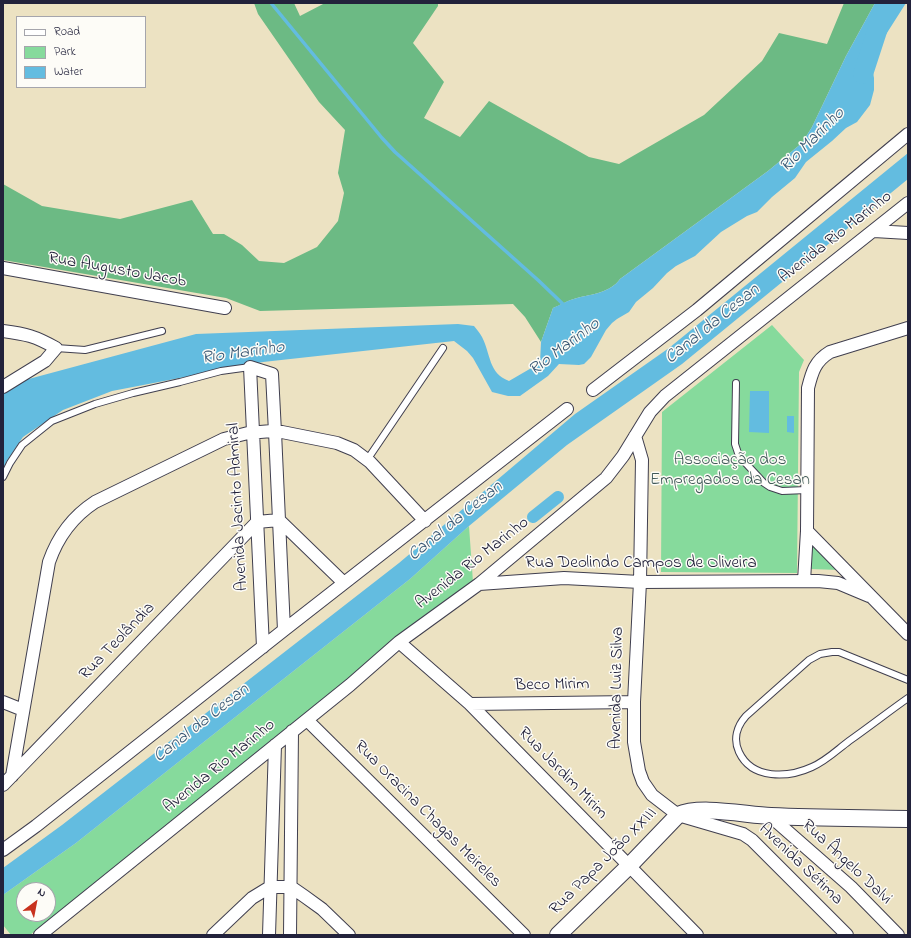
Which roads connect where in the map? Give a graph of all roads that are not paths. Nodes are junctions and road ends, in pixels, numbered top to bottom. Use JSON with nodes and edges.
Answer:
{"nodes":[{"id":1,"x":908,"y":134,"type":"edge"},
{"id":2,"x":908,"y":203,"type":"edge"},
{"id":3,"x":874,"y":231,"type":"junction"},
{"id":4,"x":908,"y":232,"type":"edge"},
{"id":5,"x":3,"y":268,"type":"edge"},
{"id":6,"x":225,"y":308,"type":"dead end"},
{"id":7,"x":908,"y":328,"type":"edge"},
{"id":8,"x":3,"y":331,"type":"edge"},
{"id":9,"x":162,"y":331,"type":"dead end"},
{"id":10,"x":56,"y":348,"type":"junction"},
{"id":11,"x":443,"y":348,"type":"dead end"},
{"id":12,"x":250,"y":367,"type":"junction"},
{"id":13,"x":736,"y":384,"type":"dead end"},
{"id":14,"x":3,"y":387,"type":"edge"},
{"id":15,"x":593,"y":390,"type":"dead end"},
{"id":16,"x":567,"y":409,"type":"dead end"},
{"id":17,"x":253,"y":432,"type":"junction"},
{"id":18,"x":275,"y":432,"type":"junction"},
{"id":19,"x":635,"y":436,"type":"junction"},
{"id":20,"x":368,"y":460,"type":"junction"},
{"id":21,"x":3,"y":477,"type":"edge"},
{"id":22,"x":807,"y":490,"type":"junction"},
{"id":23,"x":279,"y":520,"type":"junction"},
{"id":24,"x":425,"y":521,"type":"junction"},
{"id":25,"x":257,"y":522,"type":"junction"},
{"id":26,"x":807,"y":531,"type":"junction"},
{"id":27,"x":804,"y":581,"type":"junction"},
{"id":28,"x":640,"y":582,"type":"junction"},
{"id":29,"x":344,"y":583,"type":"junction"},
{"id":30,"x":479,"y":584,"type":"junction"},
{"id":31,"x":870,"y":596,"type":"junction"},
{"id":32,"x":284,"y":630,"type":"junction"},
{"id":33,"x":908,"y":634,"type":"edge"},
{"id":34,"x":399,"y":642,"type":"junction"},
{"id":35,"x":263,"y":646,"type":"junction"},
{"id":36,"x":908,"y":680,"type":"edge"},
{"id":37,"x":908,"y":698,"type":"edge"},
{"id":38,"x":3,"y":702,"type":"edge"},
{"id":39,"x":634,"y":702,"type":"junction"},
{"id":40,"x":470,"y":704,"type":"junction"},
{"id":41,"x":24,"y":710,"type":"junction"},
{"id":42,"x":307,"y":720,"type":"junction"},
{"id":43,"x":292,"y":731,"type":"junction"},
{"id":44,"x":275,"y":745,"type":"junction"},
{"id":45,"x":12,"y":776,"type":"junction"},
{"id":46,"x":3,"y":785,"type":"edge"},
{"id":47,"x":678,"y":815,"type":"junction"},
{"id":48,"x":770,"y":816,"type":"junction"},
{"id":49,"x":908,"y":819,"type":"edge"},
{"id":50,"x":3,"y":850,"type":"edge"},
{"id":51,"x":629,"y":866,"type":"junction"},
{"id":52,"x":270,"y":887,"type":"junction"},
{"id":53,"x":291,"y":888,"type":"junction"},
{"id":54,"x":908,"y":930,"type":"edge"},
{"id":55,"x":40,"y":935,"type":"edge"},
{"id":56,"x":213,"y":935,"type":"edge"},
{"id":57,"x":269,"y":935,"type":"edge"},
{"id":58,"x":290,"y":935,"type":"edge"},
{"id":59,"x":349,"y":935,"type":"edge"},
{"id":60,"x":524,"y":935,"type":"edge"},
{"id":61,"x":558,"y":935,"type":"edge"},
{"id":62,"x":697,"y":935,"type":"edge"},
{"id":63,"x":847,"y":935,"type":"edge"},
{"id":64,"x":898,"y":935,"type":"edge"},
{"id":65,"x":904,"y":935,"type":"edge"}],
"edges":[{"from":1,"to":15,"type":"street","name":"Avenida Rio Marinho"},
{"from":2,"to":3,"type":"street","name":"Avenida Rio Marinho"},
{"from":3,"to":4,"type":"street"},
{"from":3,"to":19,"type":"street","name":"Avenida Rio Marinho"},
{"from":5,"to":6,"type":"street","name":"Rua Augusto Jacob"},
{"from":7,"to":22,"type":"street"},
{"from":8,"to":10,"type":"street"},
{"from":9,"to":10,"type":"lane"},
{"from":10,"to":14,"type":"street"},
{"from":11,"to":20,"type":"lane"},
{"from":12,"to":17,"type":"street","name":"Avenida Jacinto Admiral"},
{"from":12,"to":18,"type":"street"},
{"from":12,"to":21,"type":"lane"},
{"from":13,"to":22,"type":"lane"},
{"from":16,"to":24,"type":"street"},
{"from":17,"to":18,"type":"street"},
{"from":17,"to":25,"type":"street","name":"Avenida Jacinto Admiral"},
{"from":17,"to":41,"type":"street"},
{"from":18,"to":20,"type":"street"},
{"from":18,"to":23,"type":"street"},
{"from":19,"to":28,"type":"street","name":"Avenida Luiz Silva"},
{"from":19,"to":30,"type":"street","name":"Avenida Rio Marinho"},
{"from":20,"to":24,"type":"street"},
{"from":22,"to":26,"type":"street"},
{"from":23,"to":25,"type":"street"},
{"from":23,"to":29,"type":"street"},
{"from":23,"to":32,"type":"street"},
{"from":24,"to":29,"type":"street"},
{"from":25,"to":35,"type":"street","name":"Avenida Jacinto Admiral"},
{"from":25,"to":45,"type":"street","name":"Rua Teolândia"},
{"from":26,"to":27,"type":"street"},
{"from":26,"to":31,"type":"street"},
{"from":27,"to":28,"type":"street","name":"Rua Deolindo Campos de Oliveira"},
{"from":27,"to":31,"type":"street","name":"Rua Deolindo Campos de Oliveira"},
{"from":28,"to":30,"type":"street","name":"Rua Deolindo Campos de Oliveira"},
{"from":28,"to":39,"type":"street","name":"Avenida Luiz Silva"},
{"from":29,"to":32,"type":"street"},
{"from":30,"to":34,"type":"street","name":"Avenida Rio Marinho"},
{"from":31,"to":33,"type":"street"},
{"from":32,"to":35,"type":"street"},
{"from":34,"to":40,"type":"street","name":"Rua Jardim Mirim"},
{"from":34,"to":42,"type":"street","name":"Avenida Rio Marinho"},
{"from":35,"to":50,"type":"street"},
{"from":36,"to":37,"type":"lane"},
{"from":38,"to":41,"type":"street"},
{"from":39,"to":40,"type":"street","name":"Beco Mirim"},
{"from":39,"to":47,"type":"street","name":"Avenida Luiz Silva"},
{"from":40,"to":51,"type":"street","name":"Rua Jardim Mirim"},
{"from":41,"to":45,"type":"street"},
{"from":42,"to":43,"type":"street","name":"Avenida Rio Marinho"},
{"from":42,"to":60,"type":"street","name":"Rua Oracina Chagas Meireles"},
{"from":43,"to":44,"type":"street","name":"Avenida Rio Marinho"},
{"from":43,"to":53,"type":"street"},
{"from":44,"to":52,"type":"street"},
{"from":44,"to":55,"type":"street","name":"Avenida Rio Marinho"},
{"from":45,"to":46,"type":"street","name":"Rua Teolândia"},
{"from":47,"to":48,"type":"street"},
{"from":47,"to":51,"type":"street","name":"Rua Papa João XXIII"},
{"from":47,"to":63,"type":"street","name":"Avenida Sétima"},
{"from":48,"to":49,"type":"street"},
{"from":48,"to":64,"type":"street","name":"Rua Ângelo Dalvi"},
{"from":51,"to":61,"type":"street","name":"Rua Papa João XXIII"},
{"from":51,"to":62,"type":"street","name":"Rua Jardim Mirim"},
{"from":52,"to":53,"type":"street"},
{"from":52,"to":56,"type":"street"},
{"from":52,"to":57,"type":"street"},
{"from":53,"to":58,"type":"street"},
{"from":53,"to":59,"type":"street"},
{"from":54,"to":65,"type":"street"}]}
